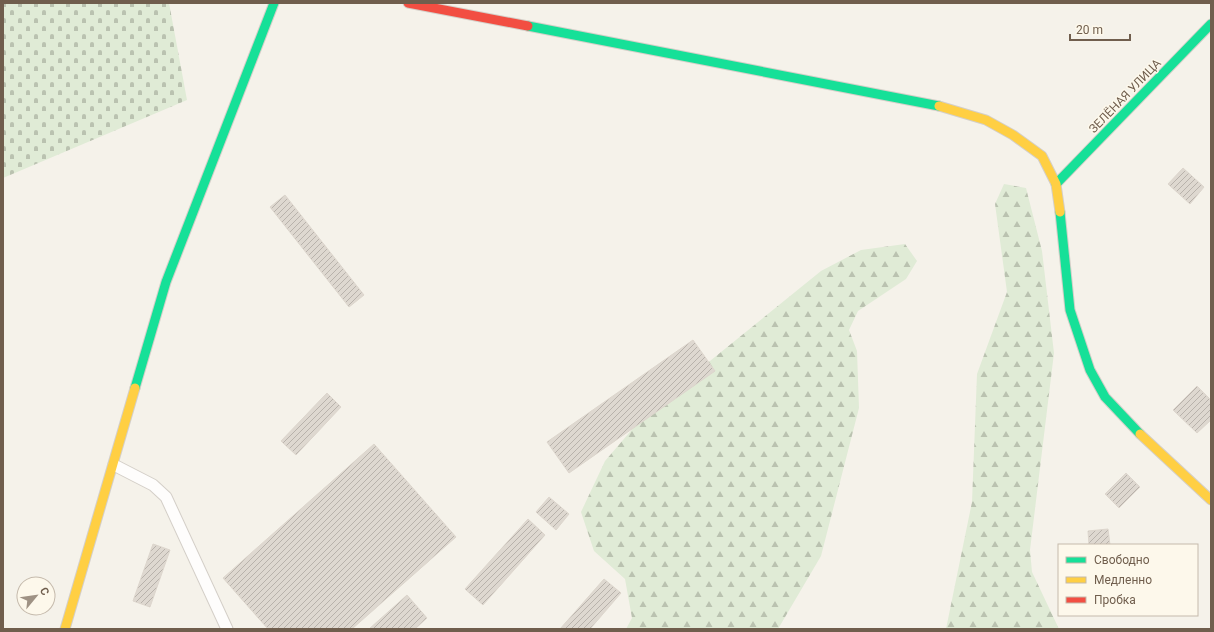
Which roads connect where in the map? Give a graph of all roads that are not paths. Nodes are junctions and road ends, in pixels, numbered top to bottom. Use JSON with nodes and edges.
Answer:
{"nodes":[{"id":1,"x":274,"y":3,"type":"edge"},
{"id":2,"x":408,"y":3,"type":"edge"},
{"id":3,"x":1211,"y":24,"type":"edge"},
{"id":4,"x":1056,"y":184,"type":"junction"},
{"id":5,"x":114,"y":464,"type":"junction"},
{"id":6,"x":1211,"y":500,"type":"edge"},
{"id":7,"x":65,"y":629,"type":"edge"},
{"id":8,"x":227,"y":629,"type":"edge"}],
"edges":[{"from":1,"to":5,"type":"street"},
{"from":2,"to":4,"type":"street"},
{"from":3,"to":4,"type":"street","name":"ЗЕЛЁНАЯ УЛИЦА"},
{"from":4,"to":6,"type":"street"},
{"from":5,"to":7,"type":"street"},
{"from":5,"to":8,"type":"lane"}]}
